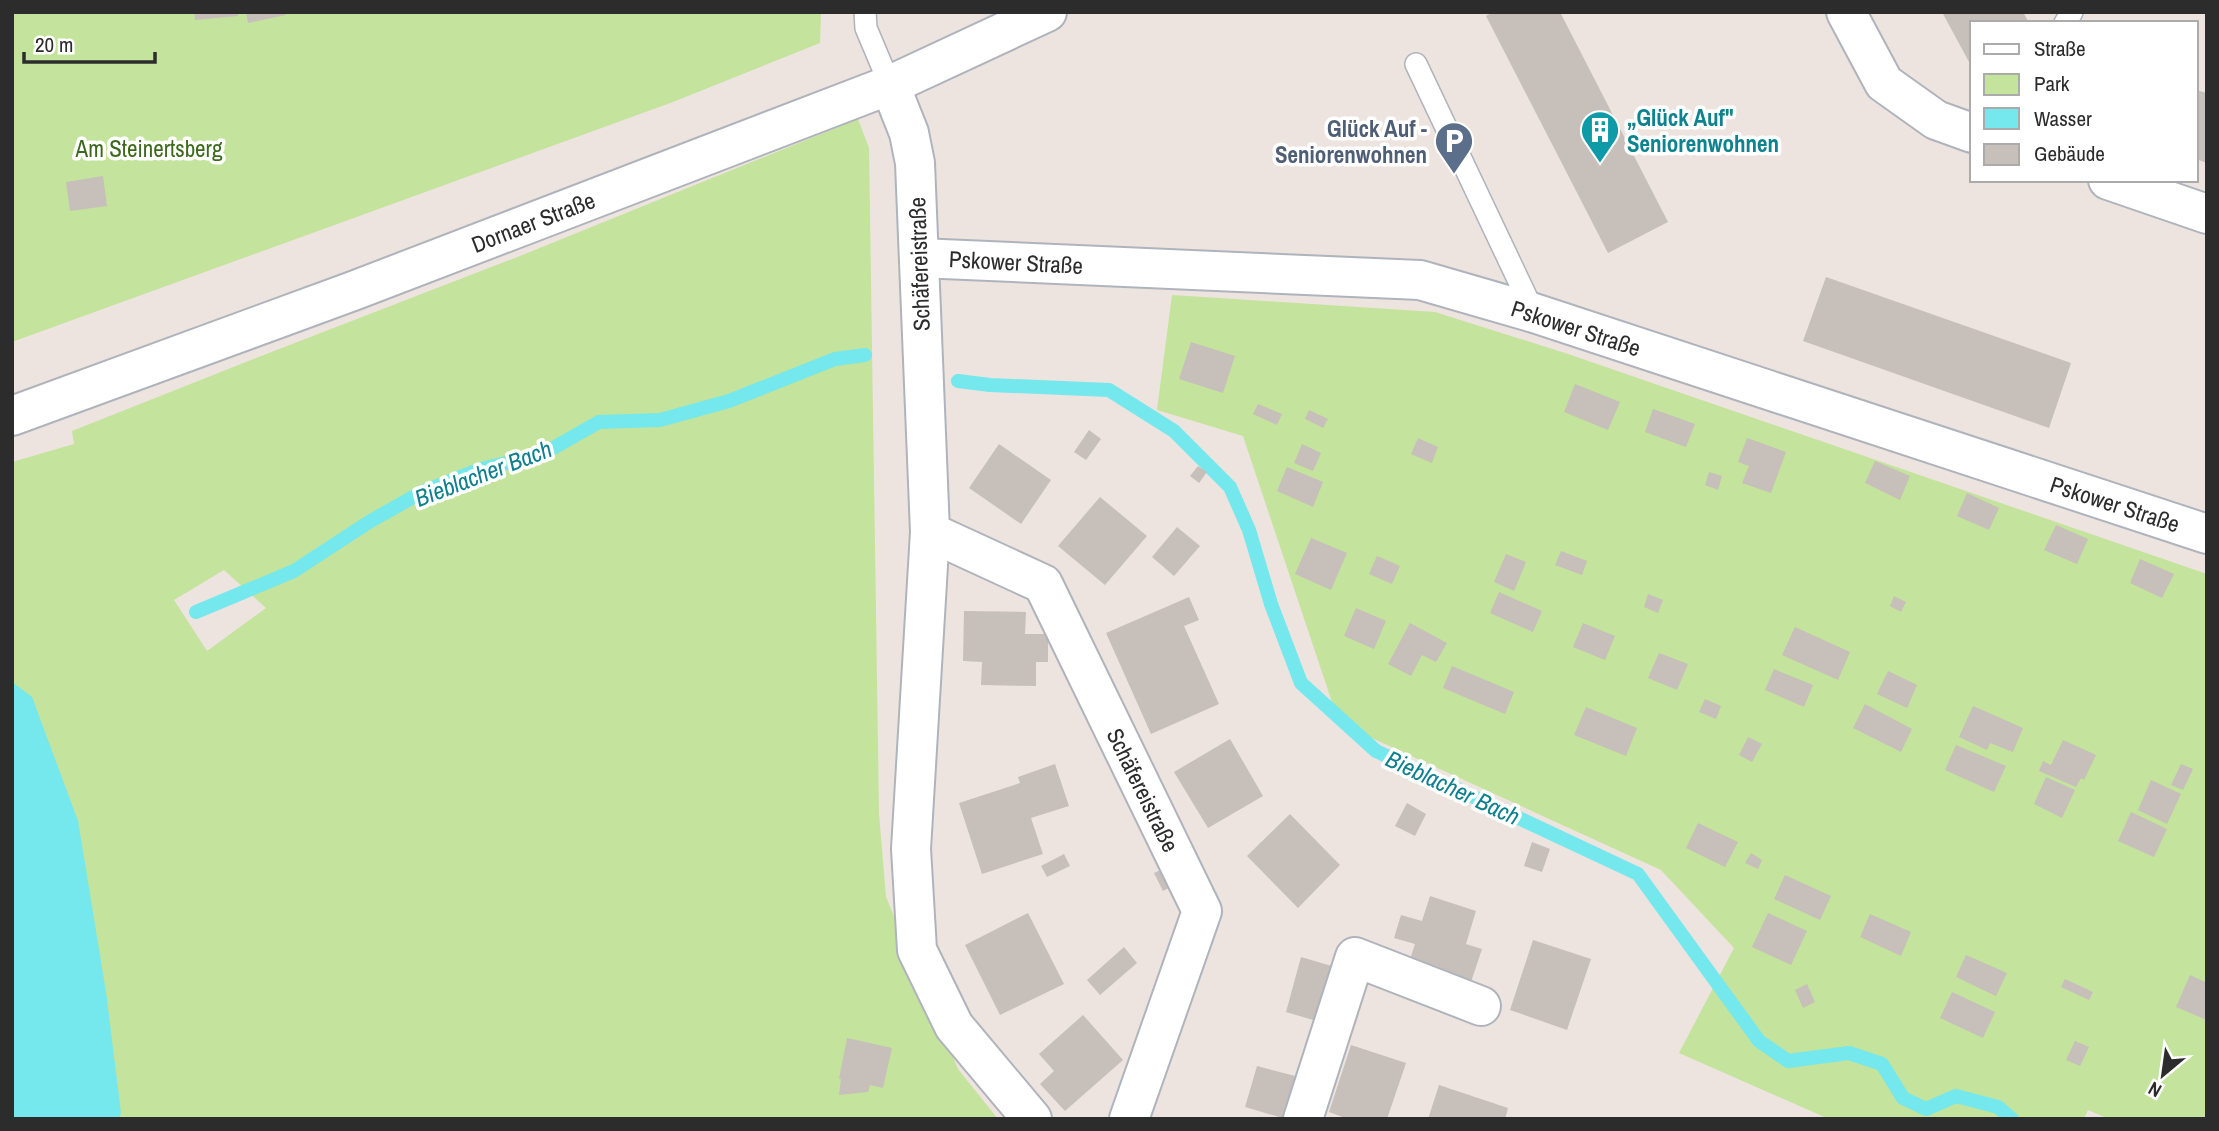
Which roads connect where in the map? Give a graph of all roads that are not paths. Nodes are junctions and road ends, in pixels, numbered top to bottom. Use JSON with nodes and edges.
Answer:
{"nodes":[{"id":1,"x":865,"y":12,"type":"edge"},
{"id":2,"x":1047,"y":12,"type":"edge"},
{"id":3,"x":1846,"y":12,"type":"edge"},
{"id":4,"x":1416,"y":64,"type":"dead end"},
{"id":5,"x":890,"y":85,"type":"junction"},
{"id":6,"x":1970,"y":132,"type":"edge"},
{"id":7,"x":2114,"y":182,"type":"edge"},
{"id":8,"x":2207,"y":214,"type":"edge"},
{"id":9,"x":919,"y":258,"type":"junction"},
{"id":10,"x":1534,"y":313,"type":"junction"},
{"id":11,"x":12,"y":416,"type":"edge"},
{"id":12,"x":930,"y":532,"type":"junction"},
{"id":13,"x":2207,"y":534,"type":"edge"},
{"id":14,"x":1480,"y":1006,"type":"dead end"},
{"id":15,"x":1032,"y":1119,"type":"edge"},
{"id":16,"x":1129,"y":1119,"type":"edge"},
{"id":17,"x":1303,"y":1119,"type":"edge"}],
"edges":[{"from":1,"to":5,"type":"lane"},
{"from":2,"to":5,"type":"street","name":"Dornaer Straße"},
{"from":3,"to":6,"type":"street"},
{"from":4,"to":10,"type":"lane"},
{"from":5,"to":9,"type":"street","name":"Schäfereistraße"},
{"from":5,"to":11,"type":"street","name":"Dornaer Straße"},
{"from":7,"to":8,"type":"street"},
{"from":9,"to":10,"type":"street","name":"Pskower Straße"},
{"from":9,"to":12,"type":"street","name":"Schäfereistraße"},
{"from":10,"to":13,"type":"street","name":"Pskower Straße"},
{"from":12,"to":15,"type":"street","name":"Schäfereistraße"},
{"from":12,"to":16,"type":"street","name":"Schäfereistraße"},
{"from":14,"to":17,"type":"street"}]}
